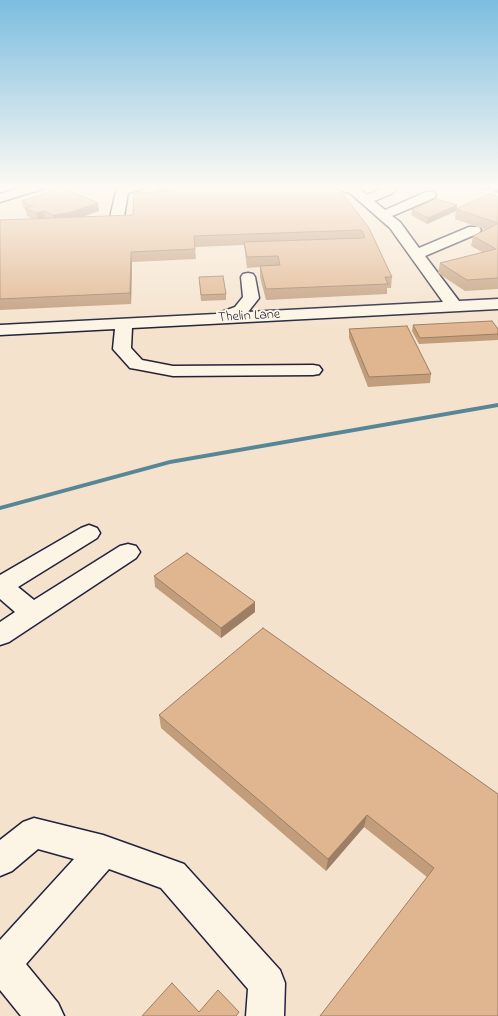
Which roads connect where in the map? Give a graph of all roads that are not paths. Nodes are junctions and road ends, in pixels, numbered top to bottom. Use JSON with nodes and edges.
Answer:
{"nodes":[{"id":1,"x":401,"y":233,"type":"edge"},
{"id":2,"x":466,"y":233,"type":"edge"},
{"id":3,"x":416,"y":254,"type":"junction"},
{"id":4,"x":248,"y":277,"type":"dead end"},
{"id":5,"x":498,"y":304,"type":"edge"},
{"id":6,"x":454,"y":306,"type":"junction"},
{"id":7,"x":214,"y":318,"type":"junction"},
{"id":8,"x":124,"y":323,"type":"junction"},
{"id":9,"x":0,"y":330,"type":"edge"},
{"id":10,"x":313,"y":370,"type":"dead end"},
{"id":11,"x":89,"y":533,"type":"dead end"},
{"id":12,"x":128,"y":552,"type":"dead end"},
{"id":13,"x":0,"y":586,"type":"edge"},
{"id":14,"x":33,"y":614,"type":"junction"},
{"id":15,"x":0,"y":635,"type":"edge"},
{"id":16,"x":103,"y":851,"type":"junction"},
{"id":17,"x":0,"y":860,"type":"edge"},
{"id":18,"x":46,"y":1016,"type":"edge"},
{"id":19,"x":265,"y":1016,"type":"edge"}],
"edges":[{"from":1,"to":3,"type":"street"},
{"from":2,"to":3,"type":"street"},
{"from":3,"to":6,"type":"street"},
{"from":4,"to":7,"type":"street"},
{"from":5,"to":6,"type":"street","name":"Thelin Lane"},
{"from":6,"to":7,"type":"street","name":"Thelin Lane"},
{"from":7,"to":8,"type":"street","name":"Thelin Lane"},
{"from":8,"to":9,"type":"street","name":"Thelin Lane"},
{"from":8,"to":10,"type":"street"},
{"from":11,"to":13,"type":"street"},
{"from":12,"to":14,"type":"street"},
{"from":13,"to":14,"type":"street"},
{"from":14,"to":15,"type":"street"},
{"from":16,"to":17,"type":"street"},
{"from":16,"to":18,"type":"street"},
{"from":16,"to":19,"type":"street"}]}
